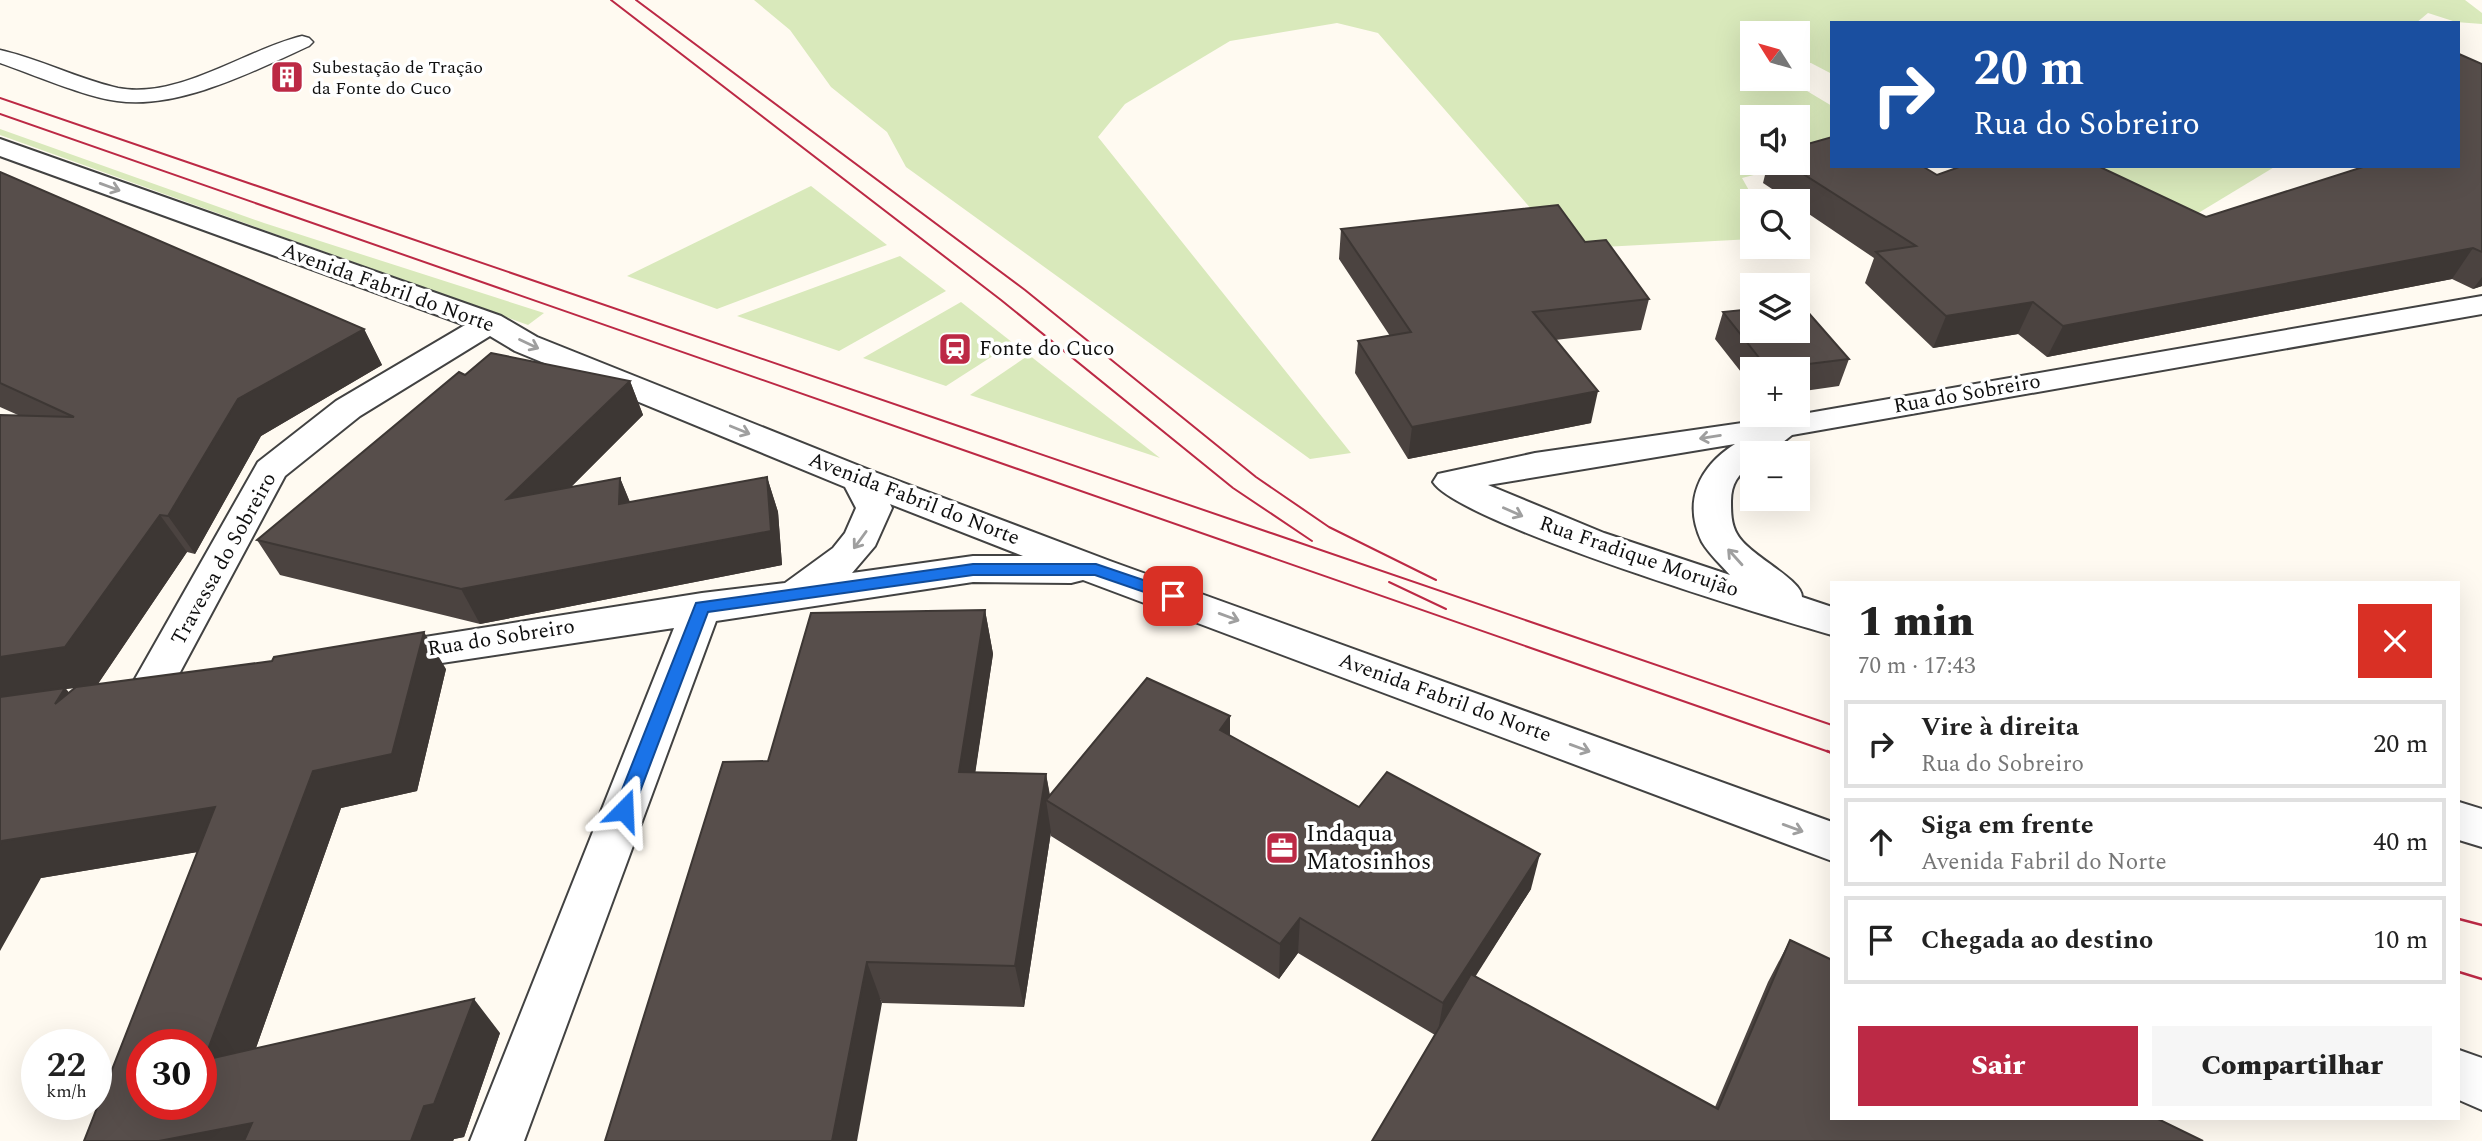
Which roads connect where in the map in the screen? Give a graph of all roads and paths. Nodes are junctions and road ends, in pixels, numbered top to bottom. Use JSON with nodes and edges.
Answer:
{"nodes":[{"id":1,"x":302,"y":42,"type":"dead end"},
{"id":2,"x":0,"y":57,"type":"edge"},
{"id":3,"x":0,"y":147,"type":"edge"},
{"id":4,"x":67,"y":172,"type":"junction"},
{"id":5,"x":35,"y":186,"type":"edge"},
{"id":6,"x":2482,"y":305,"type":"edge"},
{"id":7,"x":490,"y":323,"type":"junction"},
{"id":8,"x":1810,"y":421,"type":"edge"},
{"id":9,"x":1775,"y":427,"type":"edge"},
{"id":10,"x":1792,"y":427,"type":"edge"},
{"id":11,"x":859,"y":479,"type":"junction"},
{"id":12,"x":1451,"y":482,"type":"joint"},
{"id":13,"x":1096,"y":570,"type":"junction"},
{"id":14,"x":796,"y":594,"type":"junction"},
{"id":15,"x":702,"y":607,"type":"junction"},
{"id":16,"x":1830,"y":620,"type":"edge"},
{"id":17,"x":1830,"y":620,"type":"edge"},
{"id":18,"x":342,"y":663,"type":"edge"},
{"id":19,"x":190,"y":687,"type":"edge"},
{"id":20,"x":148,"y":693,"type":"junction"},
{"id":21,"x":108,"y":700,"type":"edge"},
{"id":22,"x":2460,"y":821,"type":"edge"},
{"id":23,"x":2482,"y":828,"type":"edge"},
{"id":24,"x":1830,"y":841,"type":"edge"},
{"id":25,"x":2460,"y":1075,"type":"edge"},
{"id":26,"x":2482,"y":1084,"type":"edge"},
{"id":27,"x":496,"y":1141,"type":"edge"}],
"edges":[{"from":1,"to":2,"type":"lane"},
{"from":3,"to":4,"type":"street","name":"Avenida Fabril do Norte"},
{"from":4,"to":5,"type":"street"},
{"from":4,"to":7,"type":"street","name":"Avenida Fabril do Norte","one_way":true},
{"from":6,"to":8,"type":"street","name":"Rua do Sobreiro"},
{"from":7,"to":11,"type":"street","name":"Avenida Fabril do Norte","one_way":true},
{"from":7,"to":20,"type":"street","name":"Travessa do Sobreiro"},
{"from":9,"to":12,"type":"street","name":"Rua do Sobreiro","one_way":true},
{"from":16,"to":10,"type":"street","name":"Rua Fradique Morujão","one_way":true},
{"from":11,"to":13,"type":"street","name":"Avenida Fabril do Norte"},
{"from":11,"to":14,"type":"street","name":"Rua do Sobreiro","one_way":true},
{"from":12,"to":17,"type":"street","name":"Rua Fradique Morujão","one_way":true},
{"from":13,"to":14,"type":"street","name":"Rua do Sobreiro"},
{"from":13,"to":24,"type":"street","name":"Avenida Fabril do Norte","one_way":true},
{"from":14,"to":15,"type":"street","name":"Rua do Sobreiro"},
{"from":15,"to":18,"type":"street","name":"Rua do Sobreiro"},
{"from":15,"to":27,"type":"street"},
{"from":19,"to":20,"type":"street"},
{"from":20,"to":21,"type":"street"},
{"from":22,"to":23,"type":"street"},
{"from":25,"to":26,"type":"street"}]}
